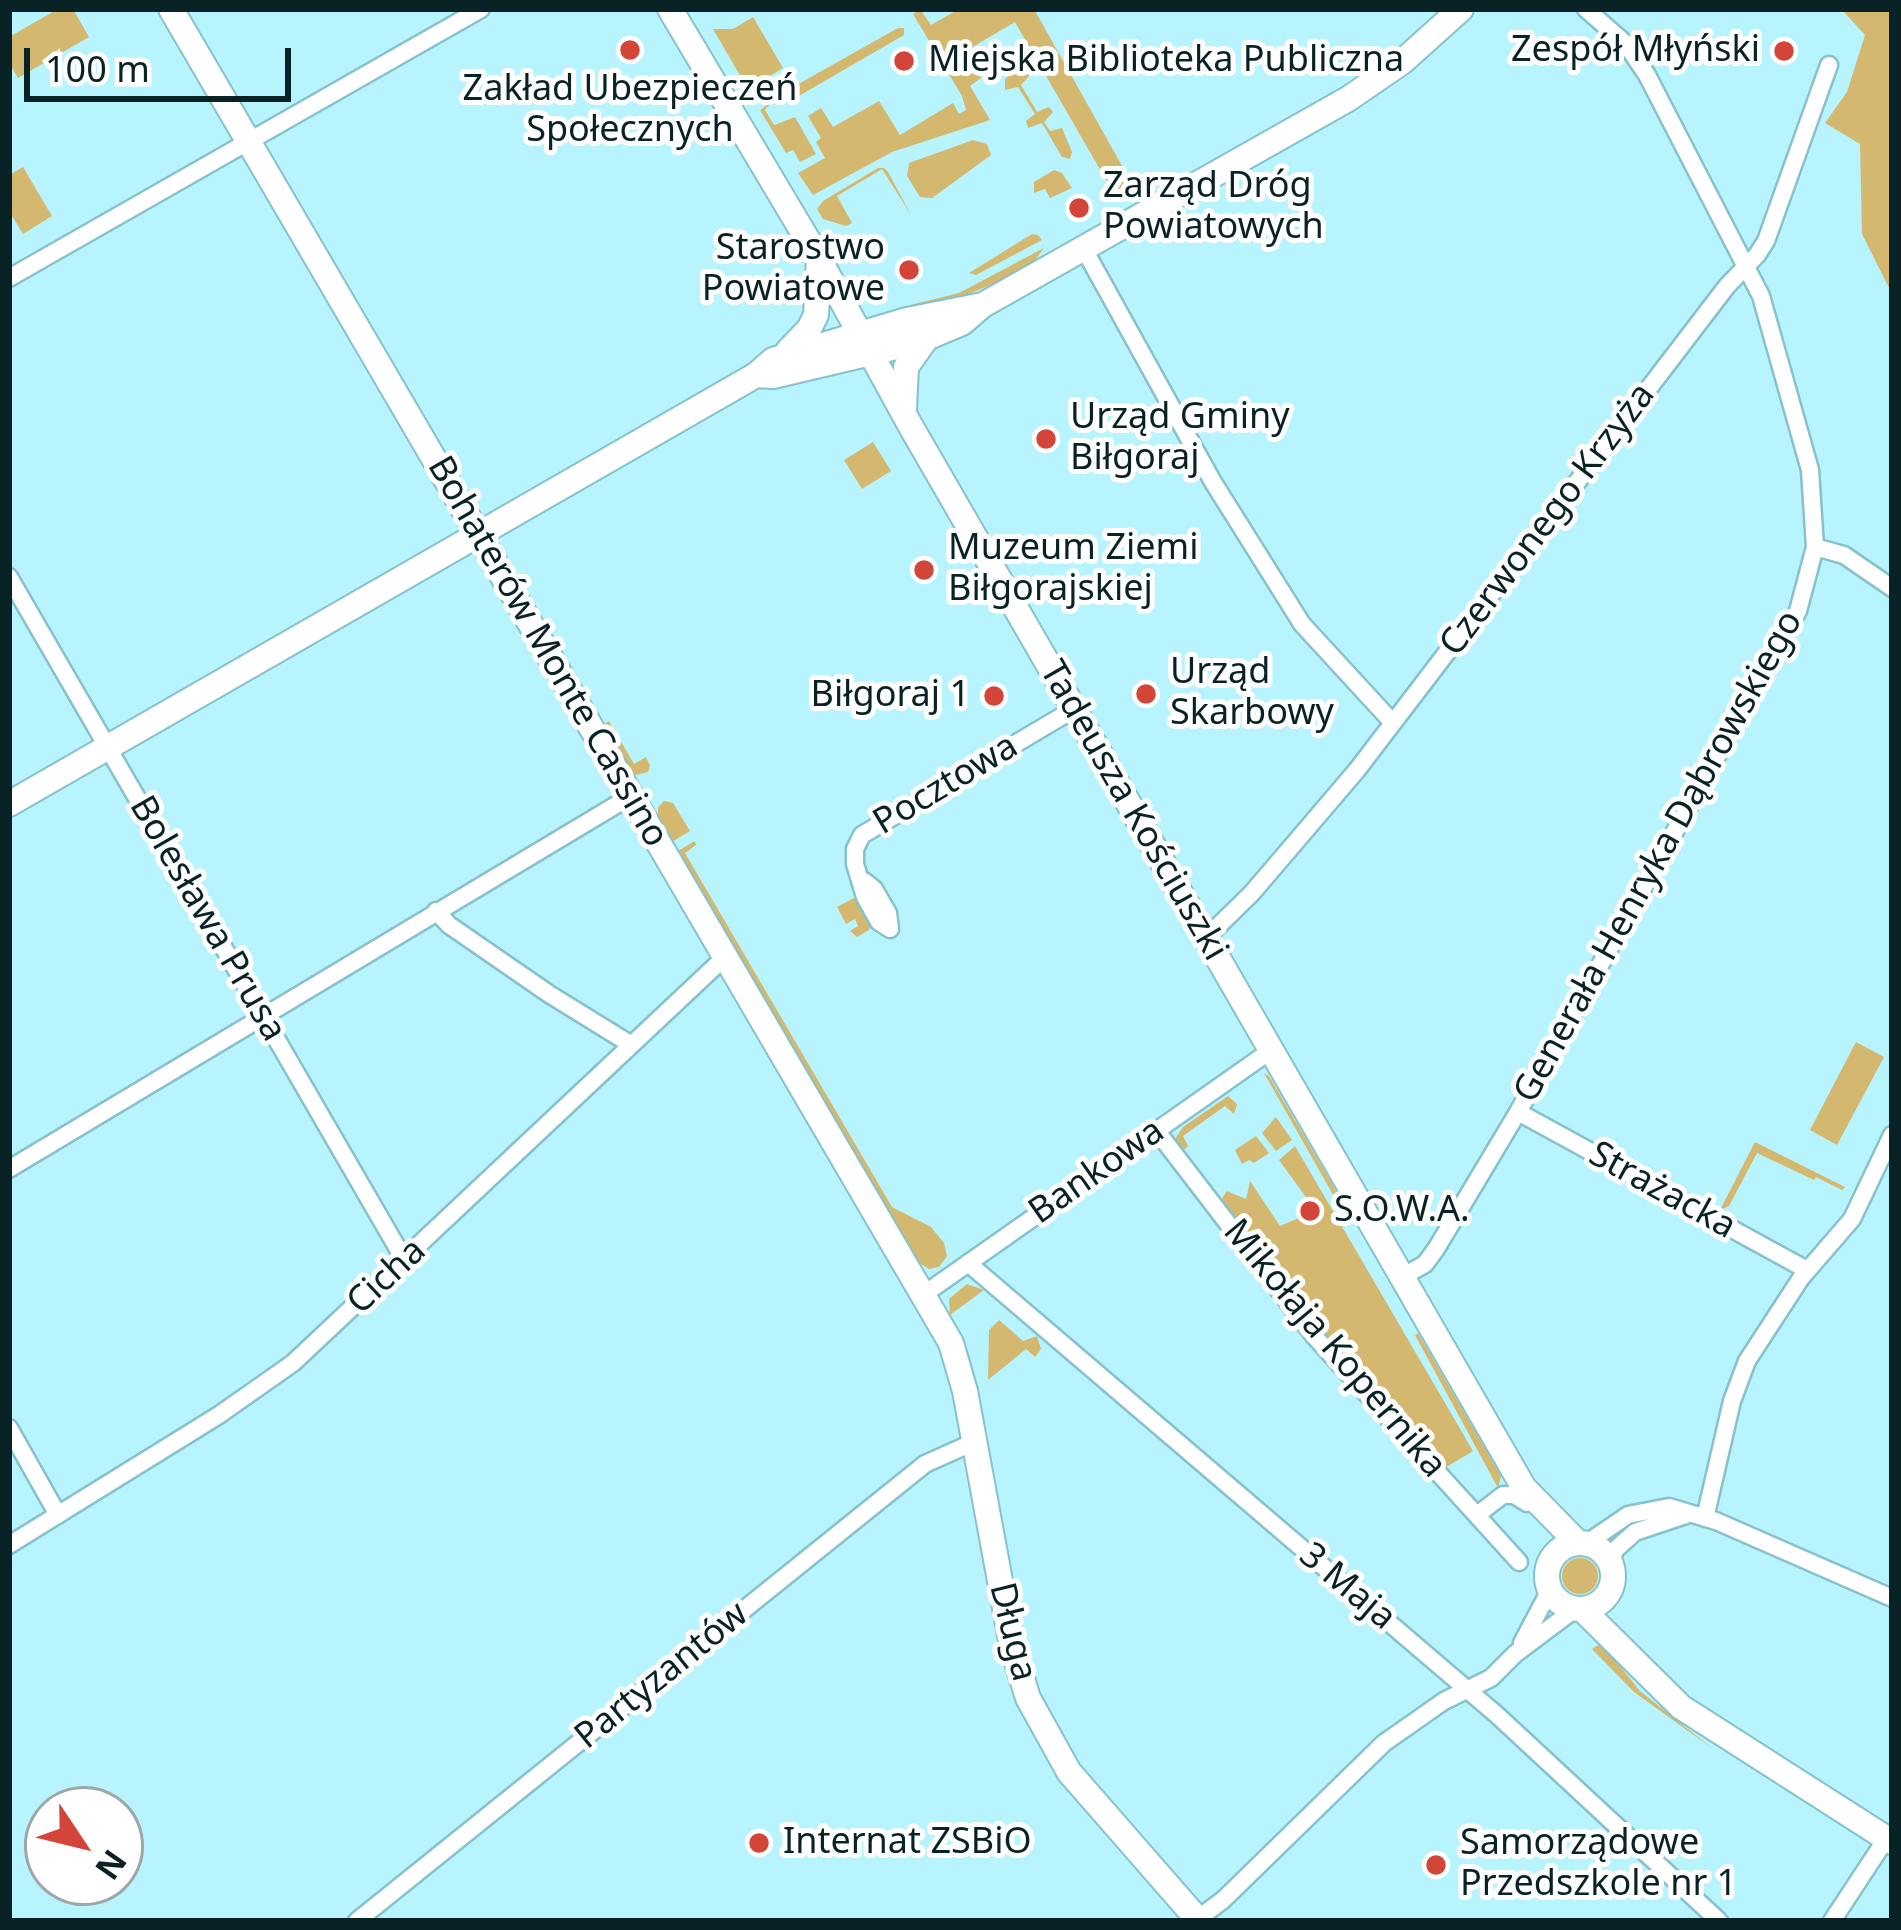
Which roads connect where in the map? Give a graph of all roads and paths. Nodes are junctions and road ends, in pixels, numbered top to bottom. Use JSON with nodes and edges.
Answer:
{"nodes":[{"id":1,"x":171,"y":9,"type":"edge"},
{"id":2,"x":481,"y":9,"type":"edge"},
{"id":3,"x":670,"y":9,"type":"edge"},
{"id":4,"x":1586,"y":9,"type":"edge"},
{"id":5,"x":1460,"y":11,"type":"edge"},
{"id":6,"x":1829,"y":65,"type":"dead end"},
{"id":7,"x":249,"y":142,"type":"junction"},
{"id":8,"x":1084,"y":249,"type":"junction"},
{"id":9,"x":819,"y":259,"type":"junction"},
{"id":10,"x":1748,"y":266,"type":"junction"},
{"id":11,"x":9,"y":278,"type":"edge"},
{"id":12,"x":983,"y":305,"type":"junction"},
{"id":13,"x":926,"y":339,"type":"junction"},
{"id":14,"x":866,"y":344,"type":"junction"},
{"id":15,"x":787,"y":353,"type":"junction"},
{"id":16,"x":757,"y":375,"type":"junction"},
{"id":17,"x":905,"y":417,"type":"junction"},
{"id":18,"x":477,"y":534,"type":"junction"},
{"id":19,"x":1815,"y":547,"type":"junction"},
{"id":20,"x":9,"y":577,"type":"edge"},
{"id":21,"x":1892,"y":588,"type":"edge"},
{"id":22,"x":1074,"y":709,"type":"junction"},
{"id":23,"x":1393,"y":723,"type":"junction"},
{"id":24,"x":107,"y":747,"type":"junction"},
{"id":25,"x":631,"y":796,"type":"junction"},
{"id":26,"x":9,"y":804,"type":"edge"},
{"id":27,"x":863,"y":881,"type":"dead end"},
{"id":28,"x":436,"y":911,"type":"junction"},
{"id":29,"x":1205,"y":938,"type":"junction"},
{"id":30,"x":725,"y":957,"type":"junction"},
{"id":31,"x":262,"y":1015,"type":"junction"},
{"id":32,"x":630,"y":1044,"type":"junction"},
{"id":33,"x":1270,"y":1051,"type":"junction"},
{"id":34,"x":1517,"y":1112,"type":"junction"},
{"id":35,"x":1156,"y":1130,"type":"junction"},
{"id":36,"x":1892,"y":1135,"type":"edge"},
{"id":37,"x":9,"y":1169,"type":"edge"},
{"id":38,"x":405,"y":1261,"type":"junction"},
{"id":39,"x":968,"y":1263,"type":"junction"},
{"id":40,"x":1807,"y":1270,"type":"junction"},
{"id":41,"x":1402,"y":1277,"type":"junction"},
{"id":42,"x":923,"y":1295,"type":"junction"},
{"id":43,"x":9,"y":1428,"type":"edge"},
{"id":44,"x":974,"y":1442,"type":"junction"},
{"id":45,"x":1526,"y":1496,"type":"junction"},
{"id":46,"x":58,"y":1515,"type":"junction"},
{"id":47,"x":1477,"y":1515,"type":"junction"},
{"id":48,"x":1699,"y":1516,"type":"junction"},
{"id":49,"x":1582,"y":1543,"type":"junction"},
{"id":50,"x":9,"y":1545,"type":"edge"},
{"id":51,"x":1550,"y":1561,"type":"junction"},
{"id":52,"x":1519,"y":1562,"type":"dead end"},
{"id":53,"x":1611,"y":1563,"type":"junction"},
{"id":54,"x":1550,"y":1590,"type":"junction"},
{"id":55,"x":1608,"y":1594,"type":"junction"},
{"id":56,"x":1892,"y":1598,"type":"edge"},
{"id":57,"x":1579,"y":1609,"type":"junction"},
{"id":58,"x":1516,"y":1654,"type":"junction"},
{"id":59,"x":1635,"y":1663,"type":"junction"},
{"id":60,"x":1468,"y":1690,"type":"junction"},
{"id":61,"x":1889,"y":1841,"type":"edge"},
{"id":62,"x":1197,"y":1920,"type":"edge"},
{"id":63,"x":357,"y":1921,"type":"edge"},
{"id":64,"x":1719,"y":1921,"type":"edge"},
{"id":65,"x":1832,"y":1921,"type":"edge"}],
"edges":[{"from":1,"to":7,"type":"street","name":"Bohaterów Monte Cassino"},
{"from":2,"to":7,"type":"street"},
{"from":3,"to":9,"type":"street","name":"Tadeusza Kościuszki"},
{"from":4,"to":10,"type":"street","name":"Generała Henryka Dąbrowskiego"},
{"from":5,"to":8,"type":"street"},
{"from":6,"to":10,"type":"street","name":"Czerwonego Krzyża"},
{"from":7,"to":11,"type":"street"},
{"from":7,"to":18,"type":"street","name":"Bohaterów Monte Cassino"},
{"from":8,"to":12,"type":"street"},
{"from":8,"to":23,"type":"street"},
{"from":9,"to":14,"type":"street","name":"Tadeusza Kościuszki"},
{"from":9,"to":15,"type":"street"},
{"from":10,"to":19,"type":"street","name":"Generała Henryka Dąbrowskiego"},
{"from":10,"to":23,"type":"street","name":"Czerwonego Krzyża"},
{"from":12,"to":13,"type":"street"},
{"from":12,"to":14,"type":"street"},
{"from":13,"to":14,"type":"street"},
{"from":13,"to":17,"type":"street"},
{"from":14,"to":15,"type":"street"},
{"from":14,"to":16,"type":"street"},
{"from":14,"to":17,"type":"street","name":"Tadeusza Kościuszki"},
{"from":15,"to":16,"type":"street"},
{"from":16,"to":18,"type":"street"},
{"from":17,"to":22,"type":"street","name":"Tadeusza Kościuszki"},
{"from":18,"to":24,"type":"street"},
{"from":18,"to":25,"type":"street","name":"Bohaterów Monte Cassino"},
{"from":19,"to":21,"type":"street"},
{"from":19,"to":34,"type":"street","name":"Generała Henryka Dąbrowskiego"},
{"from":20,"to":24,"type":"street","name":"Bolesława Prusa"},
{"from":22,"to":27,"type":"street","name":"Pocztowa"},
{"from":22,"to":29,"type":"street","name":"Tadeusza Kościuszki"},
{"from":23,"to":29,"type":"street","name":"Czerwonego Krzyża"},
{"from":24,"to":26,"type":"street"},
{"from":24,"to":31,"type":"street","name":"Bolesława Prusa"},
{"from":25,"to":28,"type":"street"},
{"from":25,"to":30,"type":"street","name":"Bohaterów Monte Cassino"},
{"from":28,"to":31,"type":"street"},
{"from":28,"to":32,"type":"street"},
{"from":29,"to":33,"type":"street","name":"Tadeusza Kościuszki"},
{"from":30,"to":32,"type":"street","name":"Cicha"},
{"from":30,"to":42,"type":"street","name":"Bohaterów Monte Cassino"},
{"from":31,"to":37,"type":"street"},
{"from":31,"to":38,"type":"street","name":"Bolesława Prusa"},
{"from":32,"to":38,"type":"street","name":"Cicha"},
{"from":33,"to":35,"type":"street","name":"Bankowa"},
{"from":33,"to":41,"type":"street","name":"Tadeusza Kościuszki"},
{"from":34,"to":40,"type":"street","name":"Strażacka"},
{"from":34,"to":41,"type":"street","name":"Generała Henryka Dąbrowskiego"},
{"from":35,"to":39,"type":"street","name":"Bankowa"},
{"from":35,"to":47,"type":"street","name":"Mikołaja Kopernika"},
{"from":36,"to":40,"type":"street"},
{"from":38,"to":46,"type":"street","name":"Cicha"},
{"from":39,"to":42,"type":"street","name":"Bankowa"},
{"from":39,"to":60,"type":"street","name":"3 Maja"},
{"from":40,"to":48,"type":"street"},
{"from":41,"to":45,"type":"street","name":"Tadeusza Kościuszki"},
{"from":42,"to":44,"type":"street","name":"Długa"},
{"from":43,"to":46,"type":"street"},
{"from":44,"to":62,"type":"street","name":"Długa"},
{"from":44,"to":63,"type":"street","name":"Partyzantów"},
{"from":45,"to":47,"type":"street"},
{"from":45,"to":49,"type":"street","name":"Tadeusza Kościuszki"},
{"from":45,"to":51,"type":"street","name":"Tadeusza Kościuszki"},
{"from":46,"to":50,"type":"street","name":"Cicha"},
{"from":47,"to":52,"type":"street","name":"Mikołaja Kopernika"},
{"from":48,"to":49,"type":"street"},
{"from":48,"to":53,"type":"street"},
{"from":48,"to":56,"type":"street"},
{"from":49,"to":51,"type":"street"},
{"from":49,"to":53,"type":"street"},
{"from":51,"to":54,"type":"street"},
{"from":53,"to":55,"type":"street"},
{"from":54,"to":57,"type":"street"},
{"from":54,"to":58,"type":"street"},
{"from":55,"to":57,"type":"street"},
{"from":55,"to":59,"type":"street"},
{"from":57,"to":58,"type":"street"},
{"from":57,"to":59,"type":"street"},
{"from":58,"to":60,"type":"street"},
{"from":59,"to":61,"type":"street"},
{"from":60,"to":62,"type":"street"},
{"from":60,"to":64,"type":"street","name":"3 Maja"},
{"from":61,"to":65,"type":"street"}]}
